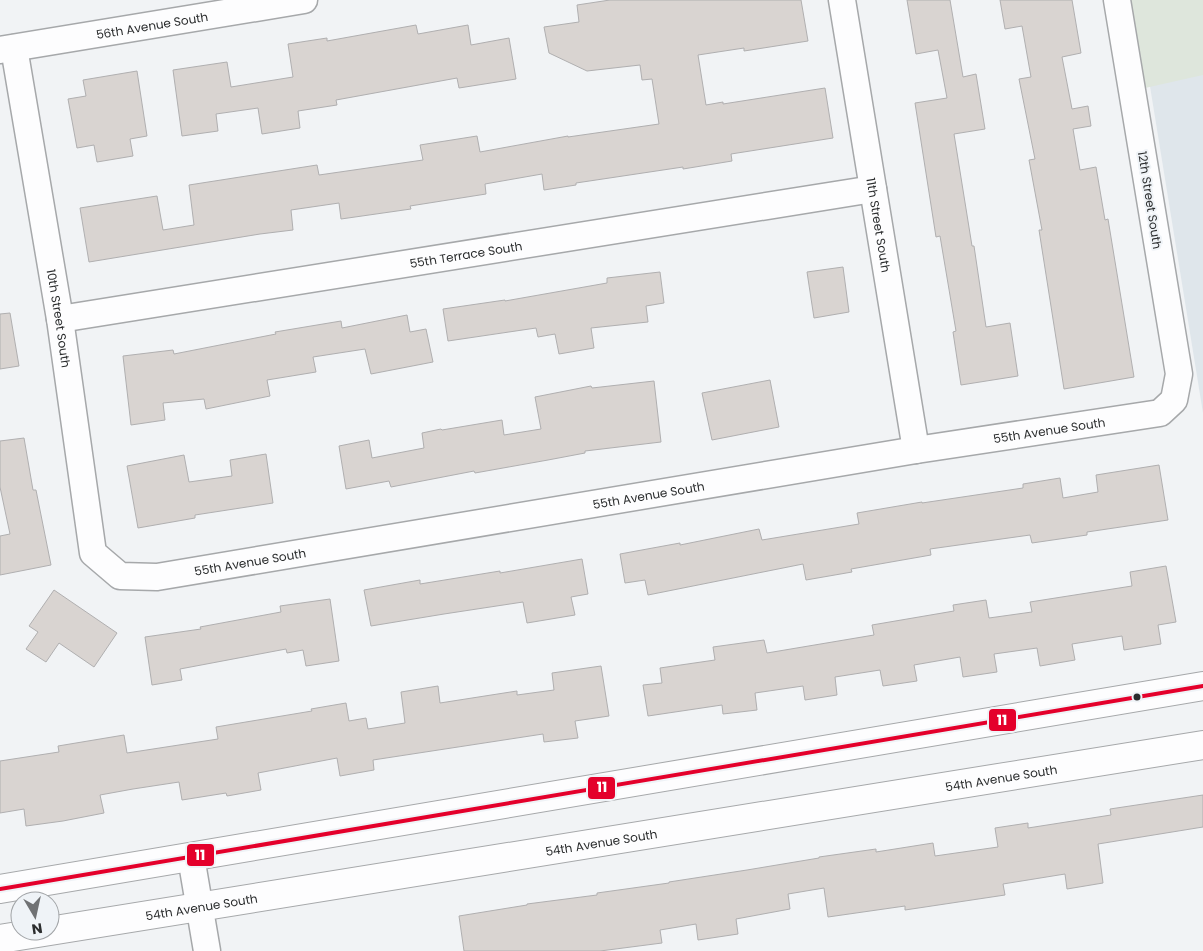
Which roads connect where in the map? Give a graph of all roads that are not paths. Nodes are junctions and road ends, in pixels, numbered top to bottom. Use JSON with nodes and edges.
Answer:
{"nodes":[{"id":1,"x":304,"y":0,"type":"edge"},
{"id":2,"x":842,"y":0,"type":"edge"},
{"id":3,"x":1117,"y":0,"type":"edge"},
{"id":4,"x":7,"y":49,"type":"edge"},
{"id":5,"x":873,"y":189,"type":"junction"},
{"id":6,"x":60,"y":319,"type":"junction"},
{"id":7,"x":1174,"y":400,"type":"joint"},
{"id":8,"x":916,"y":450,"type":"junction"},
{"id":9,"x":120,"y":576,"type":"joint"},
{"id":10,"x":1203,"y":686,"type":"edge"},
{"id":11,"x":1203,"y":745,"type":"edge"},
{"id":12,"x":191,"y":857,"type":"junction"},
{"id":13,"x":0,"y":888,"type":"edge"},
{"id":14,"x":199,"y":907,"type":"junction"},
{"id":15,"x":0,"y":939,"type":"edge"},
{"id":16,"x":207,"y":951,"type":"edge"}],
"edges":[{"from":1,"to":4,"type":"street","name":"56th Avenue South"},
{"from":2,"to":5,"type":"street","name":"11th Street South"},
{"from":3,"to":7,"type":"street","name":"12th Street South"},
{"from":4,"to":6,"type":"street","name":"10th Street South"},
{"from":5,"to":6,"type":"street","name":"55th Terrace South"},
{"from":5,"to":8,"type":"street","name":"11th Street South"},
{"from":6,"to":9,"type":"street","name":"10th Street South"},
{"from":7,"to":8,"type":"street","name":"55th Avenue South"},
{"from":8,"to":9,"type":"street","name":"55th Avenue South"},
{"from":10,"to":12,"type":"main road"},
{"from":11,"to":14,"type":"main road","name":"54th Avenue South"},
{"from":12,"to":13,"type":"main road"},
{"from":12,"to":14,"type":"street"},
{"from":14,"to":15,"type":"main road","name":"54th Avenue South"},
{"from":14,"to":16,"type":"street"}]}
